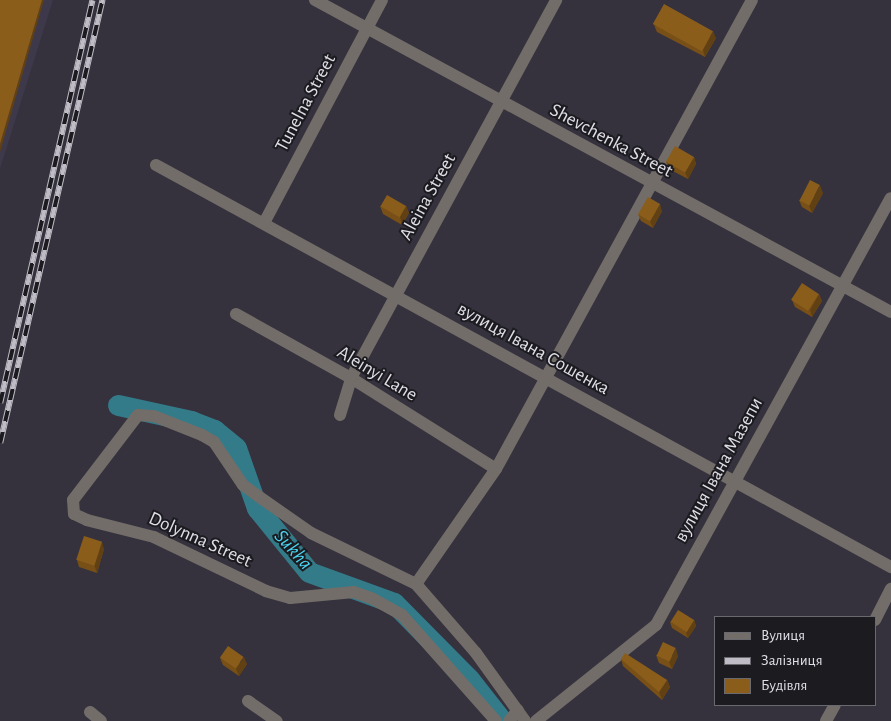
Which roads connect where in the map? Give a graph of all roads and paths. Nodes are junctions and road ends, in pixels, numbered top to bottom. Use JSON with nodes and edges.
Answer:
{"nodes":[{"id":1,"x":315,"y":0,"type":"edge"},
{"id":2,"x":382,"y":0,"type":"edge"},
{"id":3,"x":556,"y":0,"type":"edge"},
{"id":4,"x":752,"y":0,"type":"edge"},
{"id":5,"x":366,"y":30,"type":"junction"},
{"id":6,"x":501,"y":104,"type":"junction"},
{"id":7,"x":156,"y":165,"type":"dead end"},
{"id":8,"x":653,"y":185,"type":"junction"},
{"id":9,"x":891,"y":198,"type":"edge"},
{"id":10,"x":264,"y":223,"type":"junction"},
{"id":11,"x":842,"y":285,"type":"junction"},
{"id":12,"x":395,"y":294,"type":"junction"},
{"id":13,"x":891,"y":312,"type":"edge"},
{"id":14,"x":236,"y":314,"type":"dead end"},
{"id":15,"x":350,"y":378,"type":"junction"},
{"id":16,"x":546,"y":378,"type":"junction"},
{"id":17,"x":340,"y":414,"type":"dead end"},
{"id":18,"x":496,"y":470,"type":"junction"},
{"id":19,"x":735,"y":479,"type":"junction"},
{"id":20,"x":891,"y":567,"type":"edge"},
{"id":21,"x":416,"y":584,"type":"junction"},
{"id":22,"x":891,"y":589,"type":"edge"},
{"id":23,"x":876,"y":618,"type":"edge"},
{"id":24,"x":248,"y":701,"type":"dead end"},
{"id":25,"x":834,"y":706,"type":"edge"},
{"id":26,"x":90,"y":712,"type":"dead end"},
{"id":27,"x":513,"y":715,"type":"edge"},
{"id":28,"x":101,"y":721,"type":"edge"},
{"id":29,"x":276,"y":721,"type":"edge"},
{"id":30,"x":496,"y":721,"type":"edge"},
{"id":31,"x":525,"y":721,"type":"edge"},
{"id":32,"x":536,"y":721,"type":"edge"},
{"id":33,"x":826,"y":721,"type":"edge"}],
"edges":[{"from":1,"to":5,"type":"street","name":"Shevchenka Street"},
{"from":2,"to":5,"type":"street","name":"Tunelna Street"},
{"from":3,"to":6,"type":"street","name":"Aleina Street"},
{"from":4,"to":8,"type":"street"},
{"from":5,"to":6,"type":"street","name":"Shevchenka Street"},
{"from":5,"to":10,"type":"street","name":"Tunelna Street"},
{"from":6,"to":8,"type":"street","name":"Shevchenka Street"},
{"from":6,"to":12,"type":"street","name":"Aleina Street"},
{"from":7,"to":10,"type":"street","name":"вулиця Івана Сошенка"},
{"from":8,"to":11,"type":"street","name":"Shevchenka Street"},
{"from":8,"to":16,"type":"street"},
{"from":9,"to":11,"type":"street","name":"вулиця Івана Мазепи"},
{"from":10,"to":12,"type":"street","name":"вулиця Івана Сошенка"},
{"from":11,"to":13,"type":"street","name":"Shevchenka Street"},
{"from":11,"to":19,"type":"street","name":"вулиця Івана Мазепи"},
{"from":12,"to":15,"type":"street","name":"Aleina Street"},
{"from":12,"to":16,"type":"street","name":"вулиця Івана Сошенка"},
{"from":14,"to":15,"type":"street","name":"Aleinyi Lane"},
{"from":15,"to":17,"type":"street","name":"Aleina Street"},
{"from":15,"to":18,"type":"street","name":"Aleinyi Lane"},
{"from":16,"to":18,"type":"street"},
{"from":16,"to":19,"type":"street","name":"вулиця Івана Сошенка"},
{"from":18,"to":21,"type":"street"},
{"from":19,"to":20,"type":"street","name":"вулиця Івана Сошенка"},
{"from":19,"to":32,"type":"street","name":"вулиця Івана Мазепи"},
{"from":21,"to":27,"type":"street","name":"Dolynna Street"},
{"from":21,"to":30,"type":"street","name":"Dolynna Street"},
{"from":22,"to":23,"type":"street"},
{"from":24,"to":29,"type":"street"},
{"from":25,"to":33,"type":"street"},
{"from":26,"to":28,"type":"street"},
{"from":27,"to":31,"type":"street","name":"Dolynna Street"}]}
